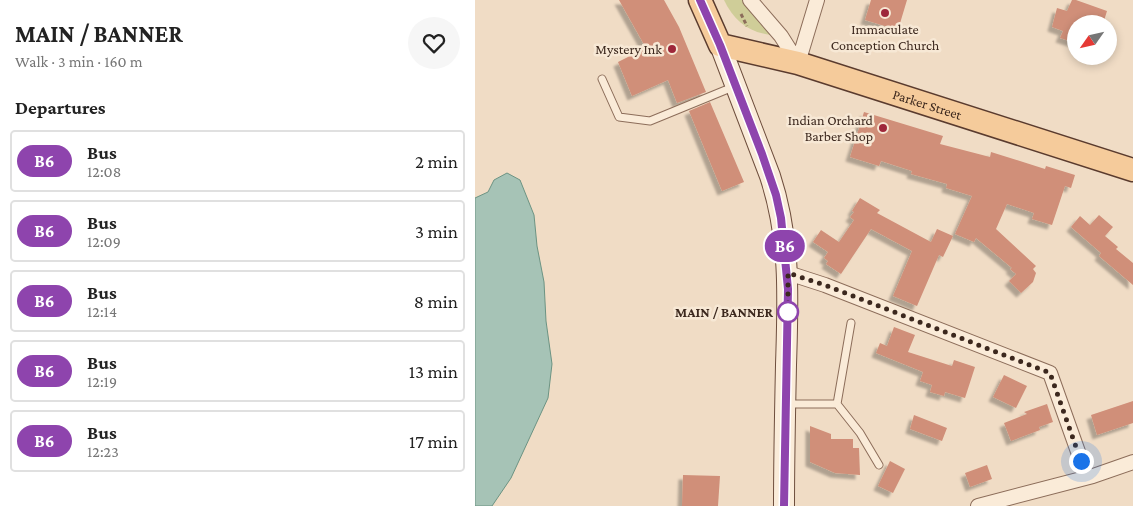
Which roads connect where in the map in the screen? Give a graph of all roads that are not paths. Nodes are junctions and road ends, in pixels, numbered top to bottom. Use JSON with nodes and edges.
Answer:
{"nodes":[{"id":1,"x":700,"y":0,"type":"edge"},
{"id":2,"x":750,"y":0,"type":"edge"},
{"id":3,"x":817,"y":0,"type":"edge"},
{"id":4,"x":720,"y":45,"type":"junction"},
{"id":5,"x":798,"y":63,"type":"junction"},
{"id":6,"x":602,"y":79,"type":"dead end"},
{"id":7,"x":736,"y":86,"type":"junction"},
{"id":8,"x":1133,"y":170,"type":"edge"},
{"id":9,"x":788,"y":273,"type":"junction"},
{"id":10,"x":851,"y":323,"type":"dead end"},
{"id":11,"x":785,"y":404,"type":"junction"},
{"id":12,"x":837,"y":404,"type":"junction"},
{"id":13,"x":1133,"y":462,"type":"edge"},
{"id":14,"x":879,"y":464,"type":"dead end"},
{"id":15,"x":1087,"y":477,"type":"junction"},
{"id":16,"x":784,"y":506,"type":"edge"},
{"id":17,"x":978,"y":506,"type":"edge"}],
"edges":[{"from":1,"to":4,"type":"main road"},
{"from":2,"to":5,"type":"street"},
{"from":3,"to":5,"type":"street"},
{"from":4,"to":5,"type":"main road","name":"Parker Street"},
{"from":4,"to":7,"type":"main road"},
{"from":5,"to":8,"type":"main road","name":"Parker Street"},
{"from":6,"to":7,"type":"lane"},
{"from":7,"to":9,"type":"main road"},
{"from":9,"to":11,"type":"main road"},
{"from":9,"to":15,"type":"street"},
{"from":10,"to":12,"type":"lane"},
{"from":11,"to":12,"type":"lane"},
{"from":11,"to":16,"type":"main road"},
{"from":12,"to":14,"type":"lane"},
{"from":13,"to":15,"type":"street"},
{"from":15,"to":17,"type":"street"}]}
